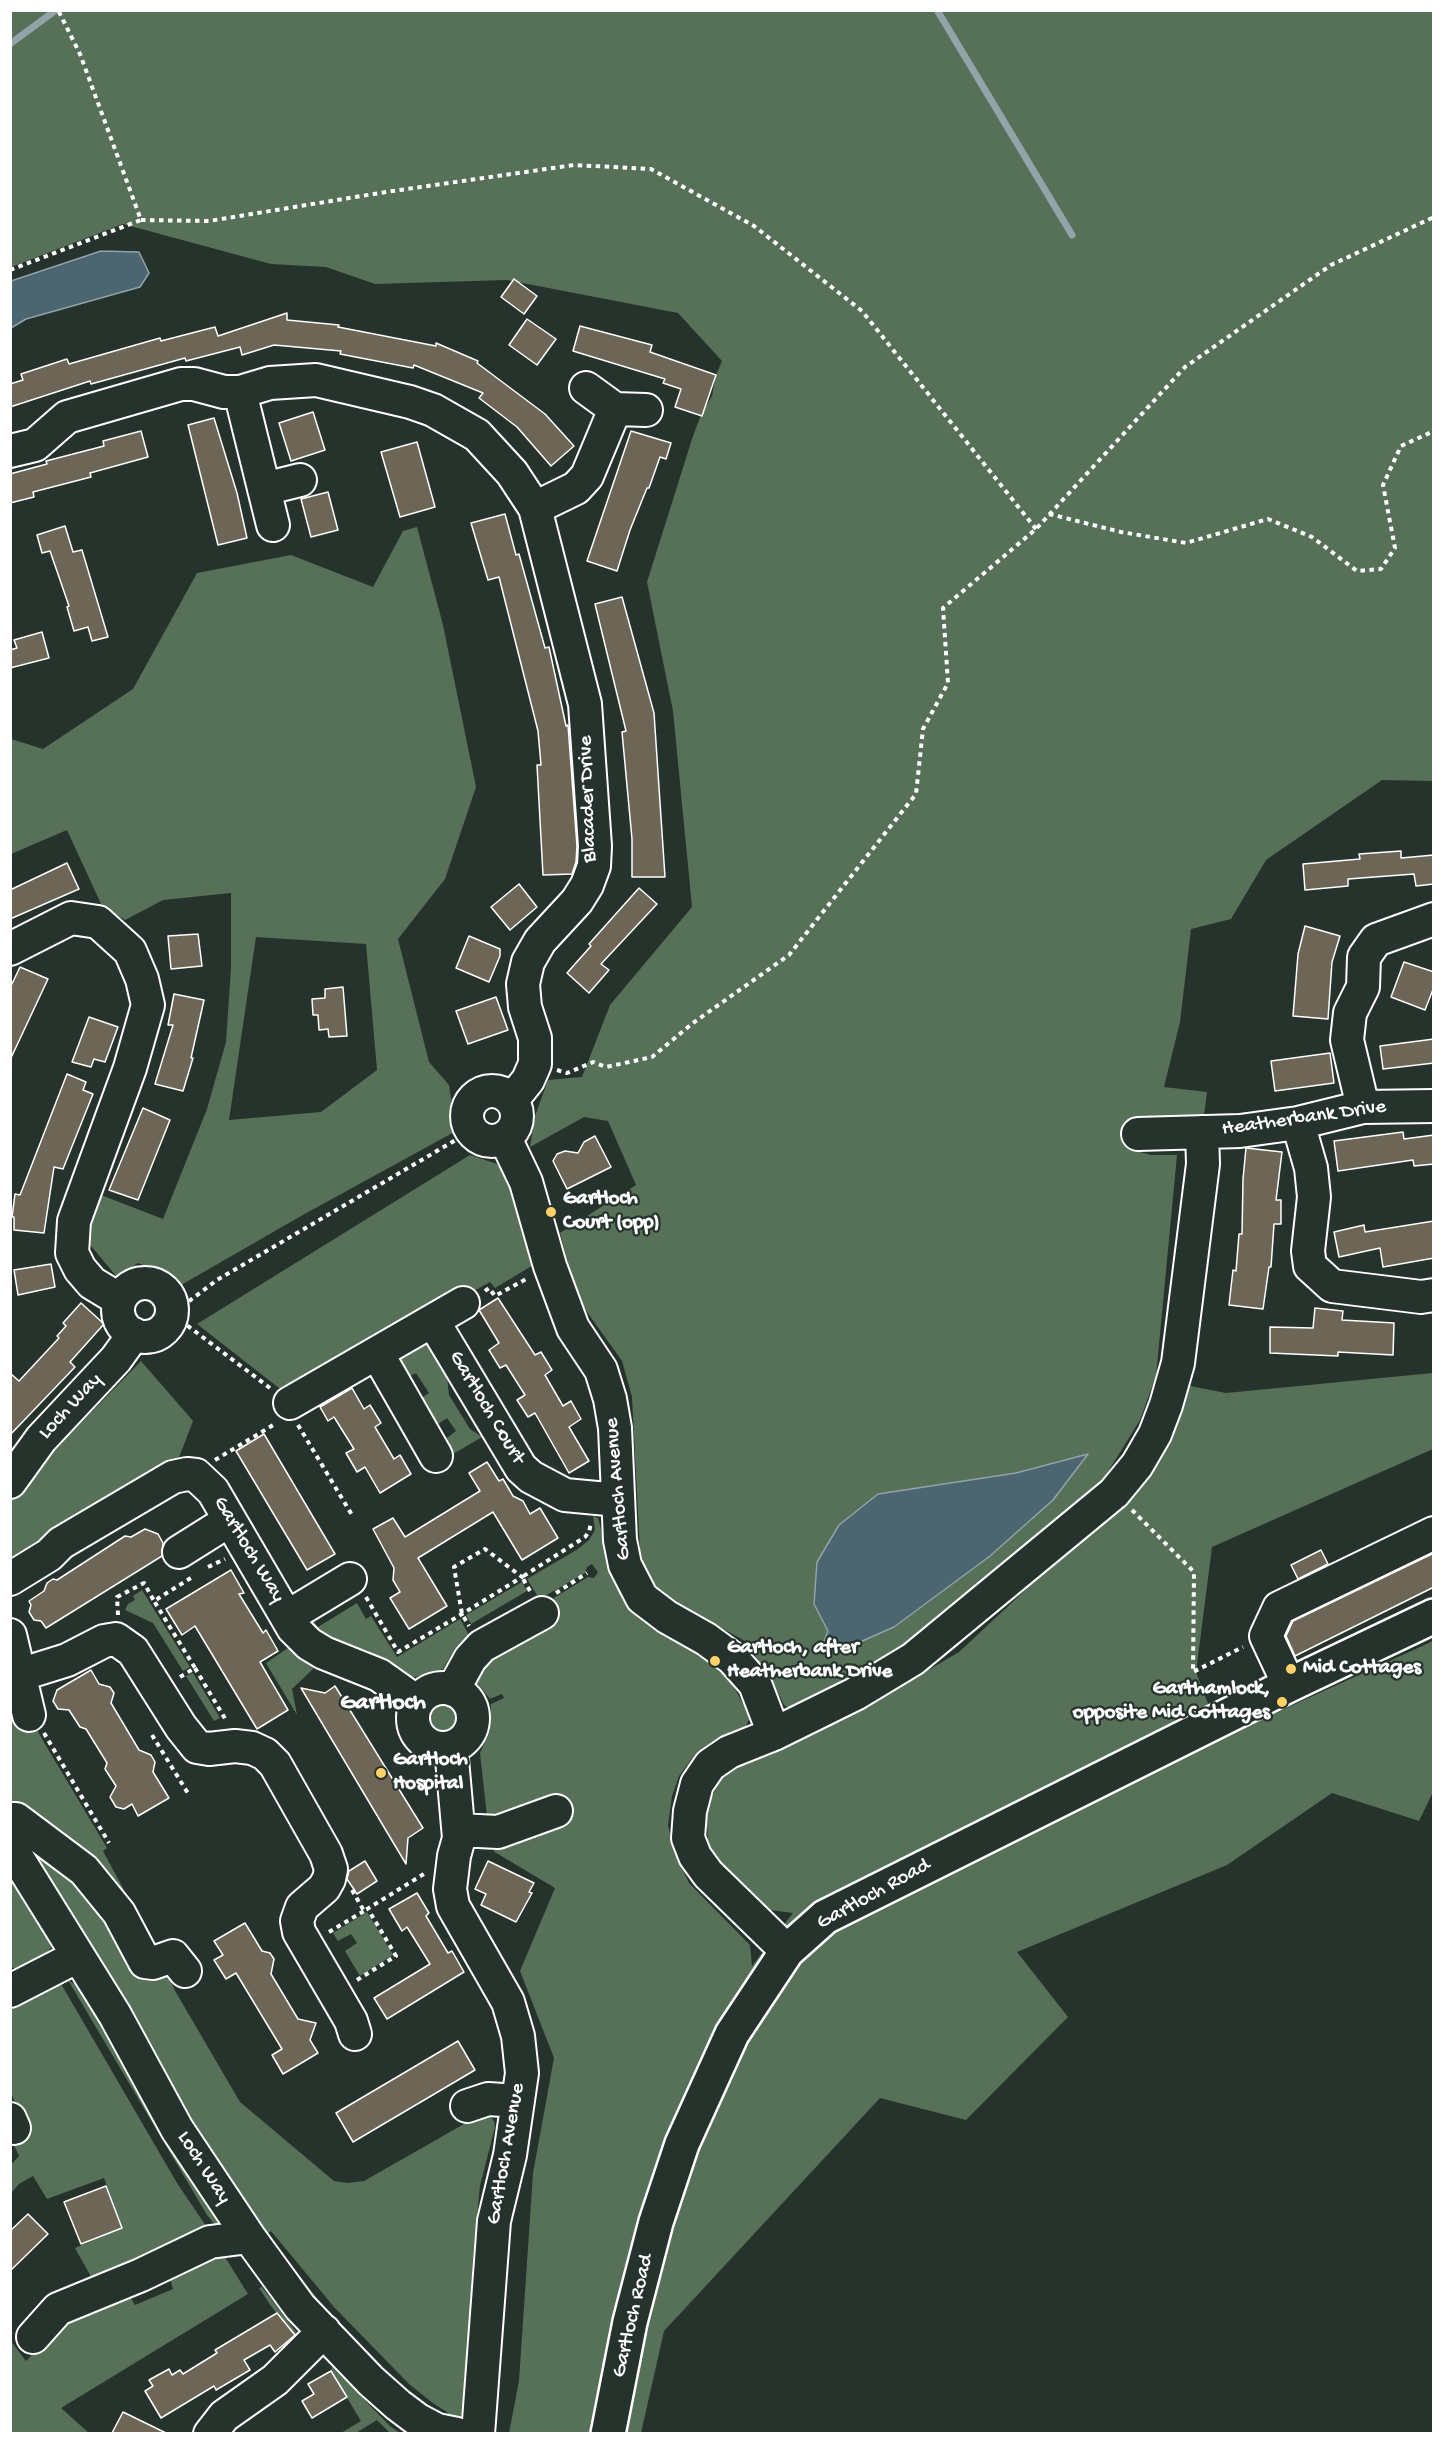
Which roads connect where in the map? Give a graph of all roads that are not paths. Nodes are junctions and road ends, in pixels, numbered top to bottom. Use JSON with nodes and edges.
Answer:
{"nodes":[{"id":1,"x":586,"y":388,"type":"dead end"},
{"id":2,"x":240,"y":392,"type":"junction"},
{"id":3,"x":615,"y":409,"type":"junction"},
{"id":4,"x":646,"y":410,"type":"dead end"},
{"id":5,"x":10,"y":451,"type":"edge"},
{"id":6,"x":300,"y":480,"type":"dead end"},
{"id":7,"x":264,"y":489,"type":"junction"},
{"id":8,"x":535,"y":508,"type":"junction"},
{"id":9,"x":273,"y":525,"type":"dead end"},
{"id":10,"x":1434,"y":920,"type":"edge"},
{"id":11,"x":10,"y":950,"type":"edge"},
{"id":12,"x":512,"y":1100,"type":"junction"},
{"id":13,"x":1434,"y":1106,"type":"edge"},
{"id":14,"x":1363,"y":1107,"type":"junction"},
{"id":15,"x":1298,"y":1123,"type":"junction"},
{"id":16,"x":1202,"y":1132,"type":"junction"},
{"id":17,"x":1138,"y":1134,"type":"dead end"},
{"id":18,"x":505,"y":1138,"type":"junction"},
{"id":19,"x":1434,"y":1295,"type":"edge"},
{"id":20,"x":120,"y":1300,"type":"junction"},
{"id":21,"x":463,"y":1303,"type":"dead end"},
{"id":22,"x":433,"y":1321,"type":"junction"},
{"id":23,"x":134,"y":1334,"type":"junction"},
{"id":24,"x":377,"y":1353,"type":"junction"},
{"id":25,"x":291,"y":1409,"type":"road end"},
{"id":26,"x":437,"y":1441,"type":"dead end"},
{"id":27,"x":10,"y":1482,"type":"edge"},
{"id":28,"x":606,"y":1499,"type":"junction"},
{"id":29,"x":230,"y":1520,"type":"junction"},
{"id":30,"x":1434,"y":1533,"type":"edge"},
{"id":31,"x":188,"y":1563,"type":"road end"},
{"id":32,"x":10,"y":1579,"type":"edge"},
{"id":33,"x":350,"y":1579,"type":"road end"},
{"id":34,"x":539,"y":1607,"type":"road end"},
{"id":35,"x":1434,"y":1616,"type":"edge"},
{"id":36,"x":287,"y":1617,"type":"junction"},
{"id":37,"x":10,"y":1635,"type":"edge"},
{"id":38,"x":19,"y":1675,"type":"junction"},
{"id":39,"x":1289,"y":1685,"type":"junction"},
{"id":40,"x":453,"y":1689,"type":"junction"},
{"id":41,"x":417,"y":1702,"type":"junction"},
{"id":42,"x":29,"y":1715,"type":"road end"},
{"id":43,"x":774,"y":1734,"type":"junction"},
{"id":44,"x":451,"y":1748,"type":"junction"},
{"id":45,"x":556,"y":1811,"type":"dead end"},
{"id":46,"x":10,"y":1819,"type":"edge"},
{"id":47,"x":456,"y":1843,"type":"junction"},
{"id":48,"x":10,"y":1846,"type":"edge"},
{"id":49,"x":787,"y":1951,"type":"junction"},
{"id":50,"x":78,"y":1956,"type":"junction"},
{"id":51,"x":185,"y":1971,"type":"dead end"},
{"id":52,"x":10,"y":1991,"type":"edge"},
{"id":53,"x":355,"y":2034,"type":"dead end"},
{"id":54,"x":518,"y":2102,"type":"junction"},
{"id":55,"x":467,"y":2106,"type":"dead end"},
{"id":56,"x":249,"y":2237,"type":"junction"},
{"id":57,"x":324,"y":2331,"type":"junction"},
{"id":58,"x":33,"y":2337,"type":"dead end"},
{"id":59,"x":210,"y":2433,"type":"edge"},
{"id":60,"x":457,"y":2433,"type":"edge"},
{"id":61,"x":478,"y":2433,"type":"edge"},
{"id":62,"x":608,"y":2433,"type":"edge"}],
"edges":[{"from":1,"to":3,"type":"street"},
{"from":2,"to":5,"type":"street","name":"Blacader Drive"},
{"from":2,"to":7,"type":"street"},
{"from":2,"to":8,"type":"street","name":"Blacader Drive"},
{"from":3,"to":4,"type":"street"},
{"from":3,"to":8,"type":"street"},
{"from":6,"to":7,"type":"street"},
{"from":7,"to":9,"type":"street"},
{"from":8,"to":12,"type":"street","name":"Blacader Drive"},
{"from":10,"to":14,"type":"street"},
{"from":11,"to":20,"type":"street"},
{"from":12,"to":18,"type":"street"},
{"from":12,"to":18,"type":"street"},
{"from":13,"to":14,"type":"street","name":"Heatherbank Drive"},
{"from":14,"to":15,"type":"street","name":"Heatherbank Drive"},
{"from":15,"to":16,"type":"street","name":"Heatherbank Drive"},
{"from":15,"to":19,"type":"street"},
{"from":16,"to":17,"type":"street","name":"Heatherbank Drive"},
{"from":16,"to":43,"type":"street"},
{"from":18,"to":28,"type":"street","name":"Gartloch Avenue"},
{"from":20,"to":23,"type":"street"},
{"from":20,"to":23,"type":"street"},
{"from":21,"to":22,"type":"street"},
{"from":22,"to":24,"type":"street"},
{"from":22,"to":28,"type":"street","name":"Gartloch Court"},
{"from":23,"to":27,"type":"street","name":"Loch Way"},
{"from":24,"to":25,"type":"street"},
{"from":24,"to":26,"type":"street"},
{"from":28,"to":43,"type":"street","name":"Gartloch Avenue"},
{"from":29,"to":31,"type":"street"},
{"from":29,"to":32,"type":"street","name":"Gartloch Way"},
{"from":29,"to":36,"type":"street","name":"Gartloch Way"},
{"from":30,"to":39,"type":"street"},
{"from":33,"to":36,"type":"street"},
{"from":34,"to":40,"type":"street"},
{"from":35,"to":39,"type":"main road","name":"Gartloch Road"},
{"from":36,"to":41,"type":"street","name":"Gartloch Way"},
{"from":37,"to":38,"type":"street"},
{"from":38,"to":42,"type":"street"},
{"from":38,"to":53,"type":"street"},
{"from":39,"to":49,"type":"main road","name":"Gartloch Road"},
{"from":40,"to":41,"type":"street"},
{"from":40,"to":44,"type":"street"},
{"from":41,"to":44,"type":"street"},
{"from":43,"to":49,"type":"street"},
{"from":44,"to":47,"type":"street","name":"Gartloch Avenue"},
{"from":45,"to":47,"type":"street"},
{"from":46,"to":51,"type":"street"},
{"from":47,"to":54,"type":"street","name":"Gartloch Avenue"},
{"from":48,"to":50,"type":"street","name":"Loch Way"},
{"from":49,"to":62,"type":"main road","name":"Gartloch Road"},
{"from":50,"to":52,"type":"street"},
{"from":50,"to":56,"type":"street","name":"Loch Way"},
{"from":54,"to":55,"type":"street"},
{"from":54,"to":61,"type":"street","name":"Gartloch Avenue"},
{"from":56,"to":57,"type":"street","name":"Loch Way"},
{"from":56,"to":58,"type":"street"},
{"from":57,"to":59,"type":"street"},
{"from":57,"to":60,"type":"street","name":"Loch Way"}]}
